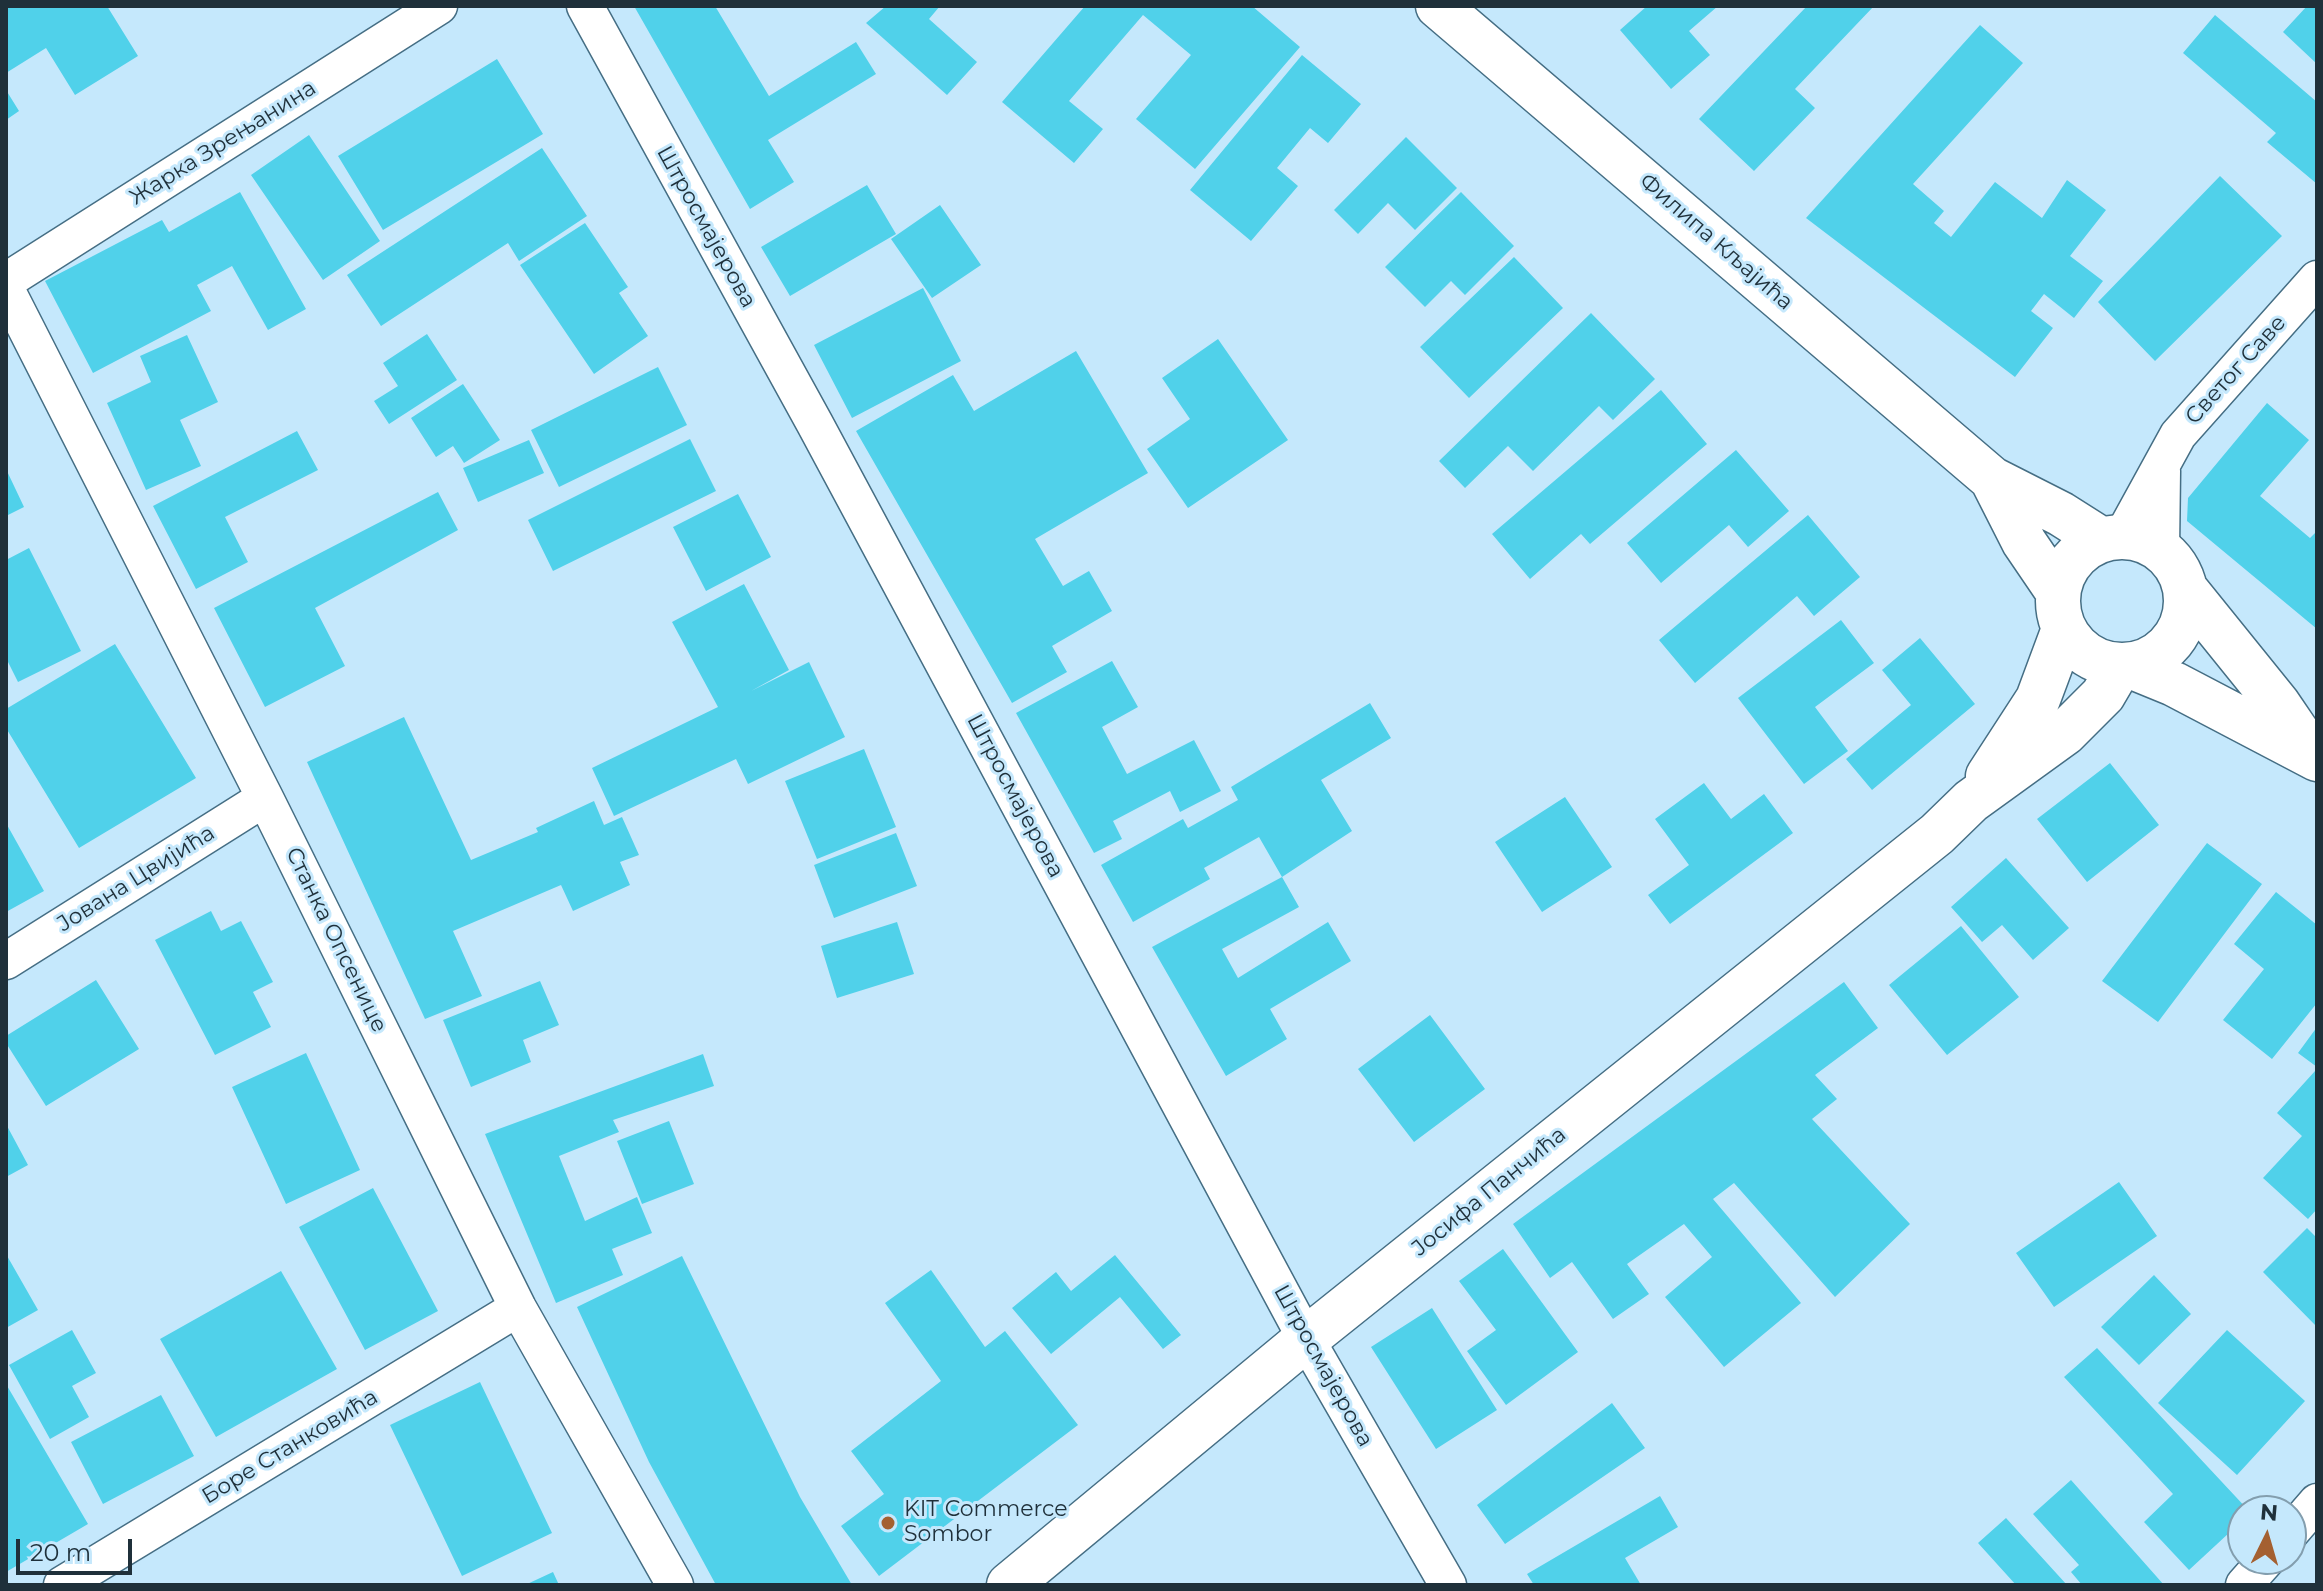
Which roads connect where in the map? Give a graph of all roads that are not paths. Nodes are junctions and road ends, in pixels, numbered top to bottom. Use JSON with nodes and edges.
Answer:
{"nodes":[{"id":1,"x":439,"y":6,"type":"edge"},
{"id":2,"x":585,"y":6,"type":"edge"},
{"id":3,"x":1438,"y":6,"type":"edge"},
{"id":4,"x":2317,"y":279,"type":"edge"},
{"id":5,"x":6,"y":281,"type":"edge"},
{"id":6,"x":6,"y":289,"type":"edge"},
{"id":7,"x":1992,"y":479,"type":"junction"},
{"id":8,"x":2128,"y":542,"type":"junction"},
{"id":9,"x":2186,"y":590,"type":"junction"},
{"id":10,"x":2061,"y":611,"type":"junction"},
{"id":11,"x":2125,"y":666,"type":"junction"},
{"id":12,"x":2315,"y":758,"type":"edge"},
{"id":13,"x":265,"y":798,"type":"junction"},
{"id":14,"x":1971,"y":801,"type":"junction"},
{"id":15,"x":6,"y":961,"type":"edge"},
{"id":16,"x":518,"y":1308,"type":"junction"},
{"id":17,"x":1306,"y":1339,"type":"junction"},
{"id":18,"x":62,"y":1585,"type":"edge"},
{"id":19,"x":675,"y":1585,"type":"edge"},
{"id":20,"x":1009,"y":1585,"type":"edge"},
{"id":21,"x":1448,"y":1585,"type":"edge"}],
"edges":[{"from":1,"to":5,"type":"street","name":"Жарка Зрењанина"},
{"from":2,"to":17,"type":"street","name":"Штросмајерова"},
{"from":3,"to":7,"type":"street","name":"Филипа Кљајића"},
{"from":4,"to":8,"type":"street","name":"Светог Саве"},
{"from":6,"to":13,"type":"street","name":"Станка Опсенице"},
{"from":7,"to":8,"type":"street","name":"Филипа Кљајића"},
{"from":7,"to":10,"type":"street","name":"Филипа Кљајића"},
{"from":8,"to":9,"type":"street"},
{"from":8,"to":10,"type":"street"},
{"from":9,"to":11,"type":"street"},
{"from":9,"to":12,"type":"street"},
{"from":10,"to":11,"type":"street"},
{"from":10,"to":14,"type":"street","name":"Јосифа Панчића"},
{"from":11,"to":12,"type":"street"},
{"from":11,"to":14,"type":"street","name":"Јосифа Панчића"},
{"from":13,"to":15,"type":"street","name":"Јована Цвијића"},
{"from":13,"to":16,"type":"street","name":"Станка Опсенице"},
{"from":14,"to":17,"type":"street","name":"Јосифа Панчића"},
{"from":16,"to":18,"type":"street","name":"Боре Станковића"},
{"from":16,"to":19,"type":"street","name":"Станка Опсенице"},
{"from":17,"to":20,"type":"street","name":"Јосифа Панчића"},
{"from":17,"to":21,"type":"street","name":"Штросмајерова"}]}
